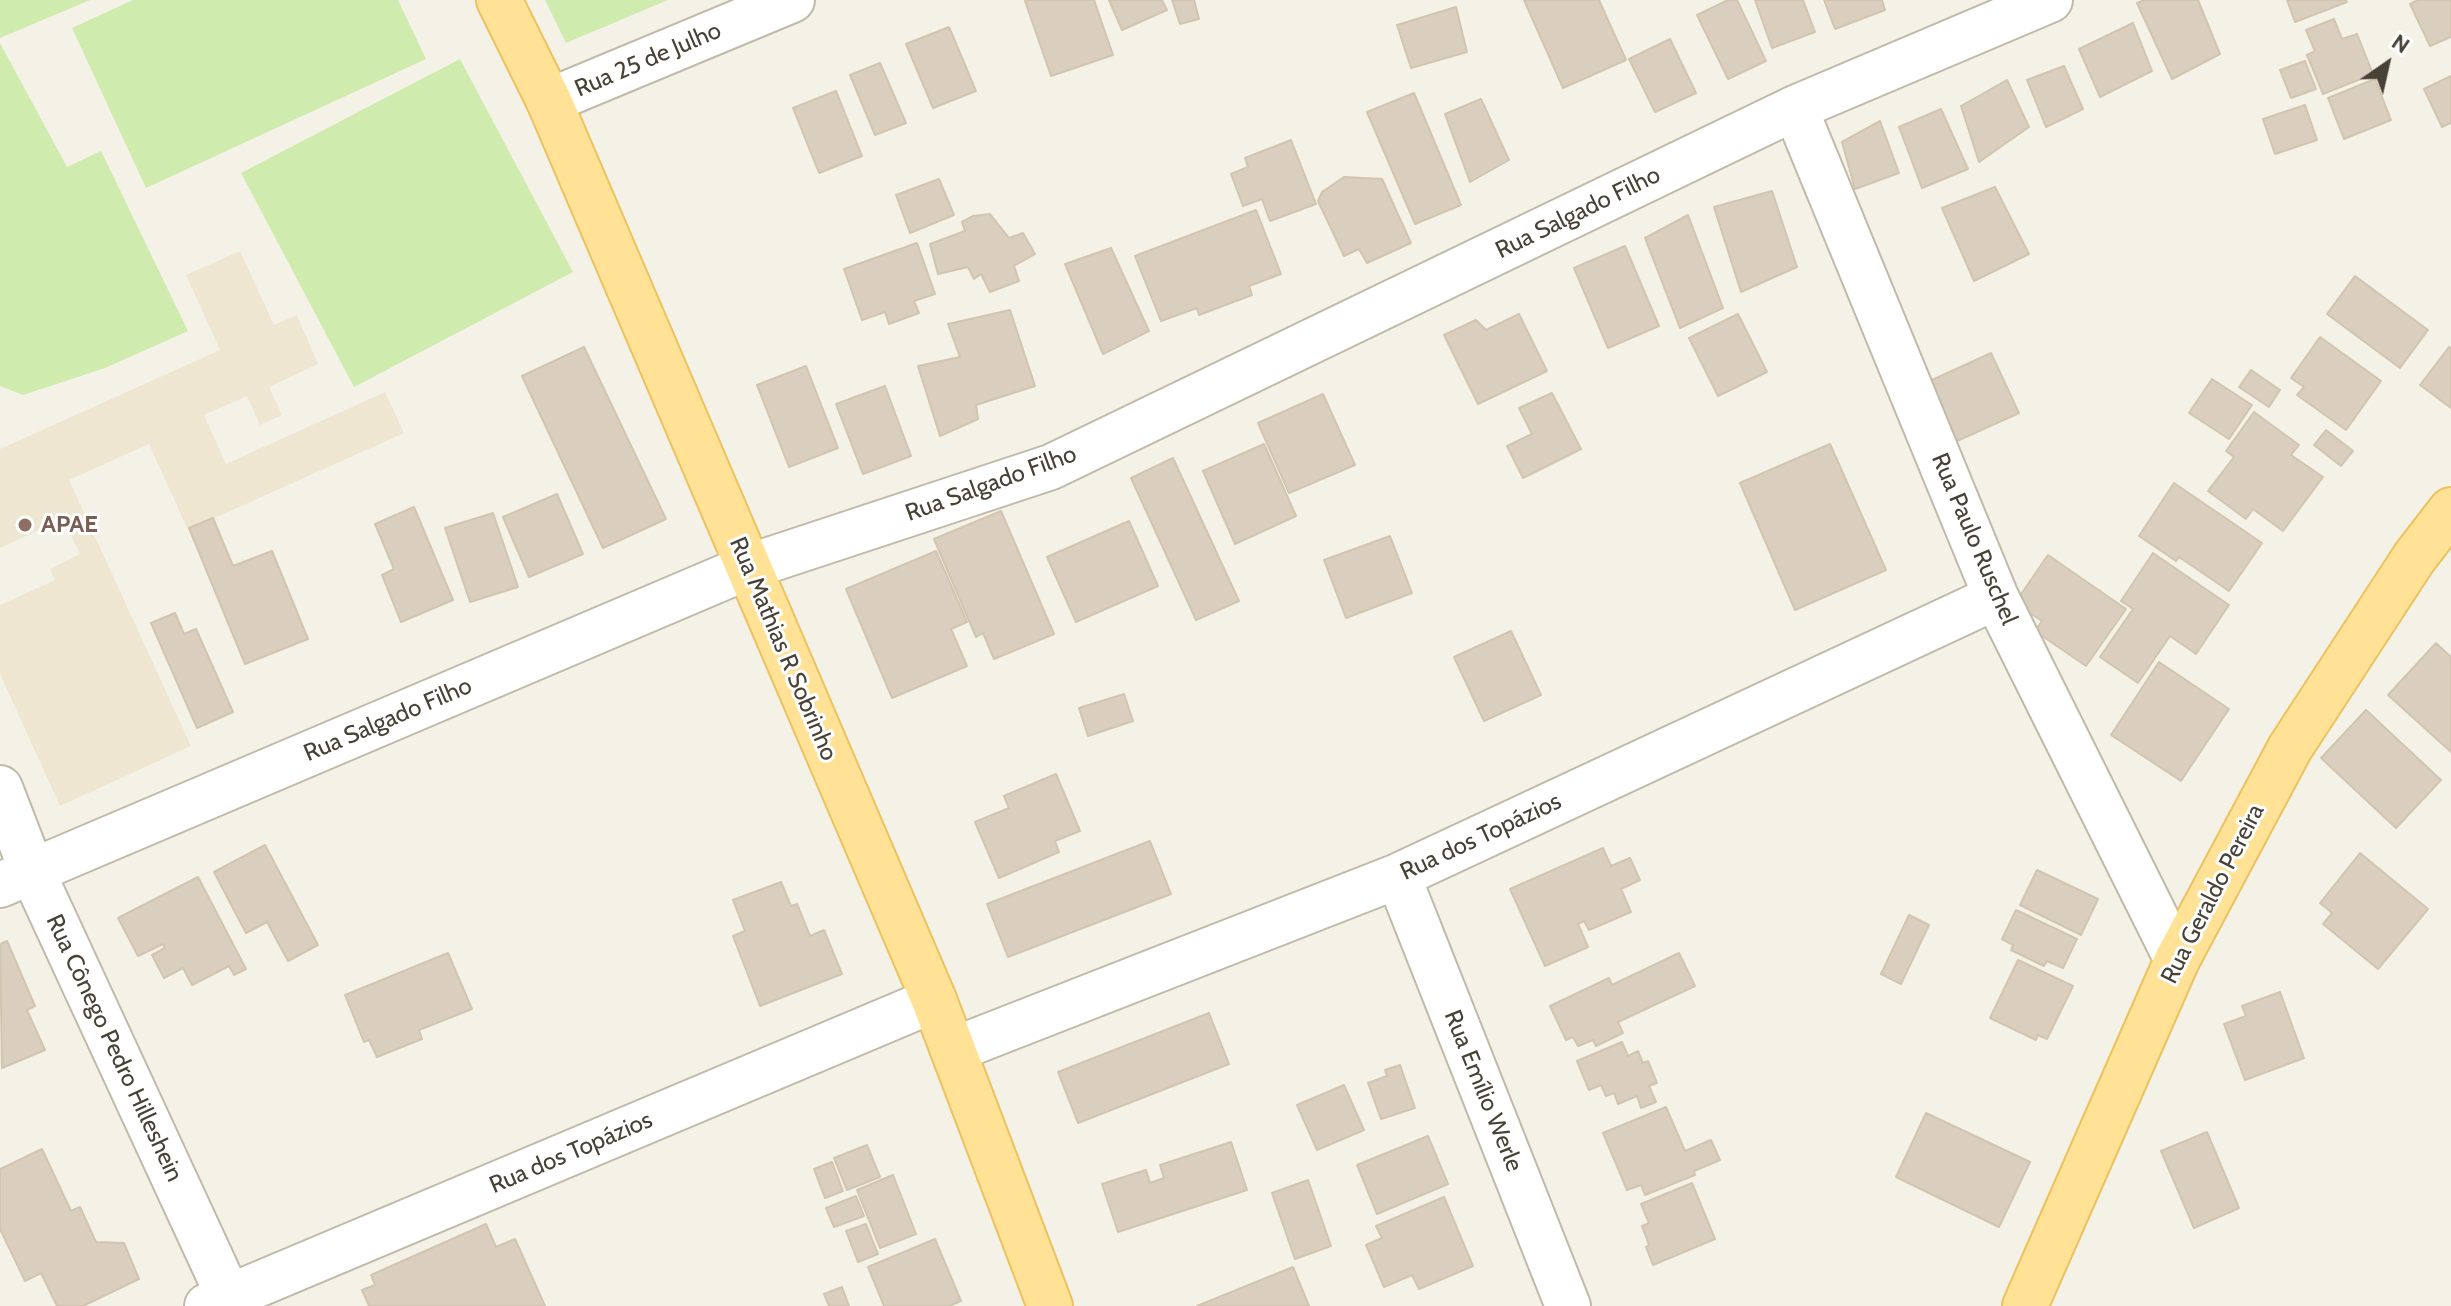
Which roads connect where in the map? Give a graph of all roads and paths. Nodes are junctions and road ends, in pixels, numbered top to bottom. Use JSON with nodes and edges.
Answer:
{"nodes":[{"id":1,"x":499,"y":0,"type":"edge"},
{"id":2,"x":792,"y":0,"type":"edge"},
{"id":3,"x":2050,"y":0,"type":"edge"},
{"id":4,"x":549,"y":101,"type":"junction"},
{"id":5,"x":1795,"y":108,"type":"junction"},
{"id":6,"x":2451,"y":510,"type":"edge"},
{"id":7,"x":748,"y":567,"type":"junction"},
{"id":8,"x":1996,"y":597,"type":"junction"},
{"id":9,"x":0,"y":788,"type":"edge"},
{"id":10,"x":1398,"y":876,"type":"junction"},
{"id":11,"x":16,"y":878,"type":"edge"},
{"id":12,"x":2177,"y":960,"type":"junction"},
{"id":13,"x":934,"y":1000,"type":"junction"},
{"id":14,"x":953,"y":1050,"type":"junction"},
{"id":15,"x":223,"y":1303,"type":"edge"},
{"id":16,"x":1050,"y":1306,"type":"edge"},
{"id":17,"x":1568,"y":1306,"type":"edge"},
{"id":18,"x":2025,"y":1306,"type":"edge"}],
"edges":[{"from":1,"to":4,"type":"main road","name":"Rua Mathias R Sobrinho"},
{"from":2,"to":4,"type":"street","name":"Rua 25 de Julho"},
{"from":3,"to":5,"type":"street","name":"Rua Salgado Filho"},
{"from":4,"to":7,"type":"main road","name":"Rua Mathias R Sobrinho"},
{"from":5,"to":7,"type":"street","name":"Rua Salgado Filho"},
{"from":5,"to":8,"type":"street","name":"Rua Paulo Ruschel"},
{"from":6,"to":12,"type":"main road","name":"Rua Geraldo Pereira"},
{"from":7,"to":11,"type":"street","name":"Rua Salgado Filho"},
{"from":7,"to":13,"type":"main road","name":"Rua Mathias R Sobrinho"},
{"from":8,"to":10,"type":"street","name":"Rua dos Topázios"},
{"from":8,"to":12,"type":"street","name":"Rua Paulo Ruschel"},
{"from":9,"to":11,"type":"street","name":"Rua Cônego Pedro Hilleshein"},
{"from":10,"to":14,"type":"street","name":"Rua dos Topázios"},
{"from":10,"to":17,"type":"street","name":"Rua Emílio Werle"},
{"from":11,"to":15,"type":"street","name":"Rua Cônego Pedro Hilleshein"},
{"from":12,"to":18,"type":"main road","name":"Rua Geraldo Pereira"},
{"from":13,"to":14,"type":"main road","name":"Rua Mathias R Sobrinho"},
{"from":13,"to":15,"type":"street","name":"Rua dos Topázios"},
{"from":14,"to":16,"type":"main road","name":"Rua Mathias R Sobrinho"}]}
